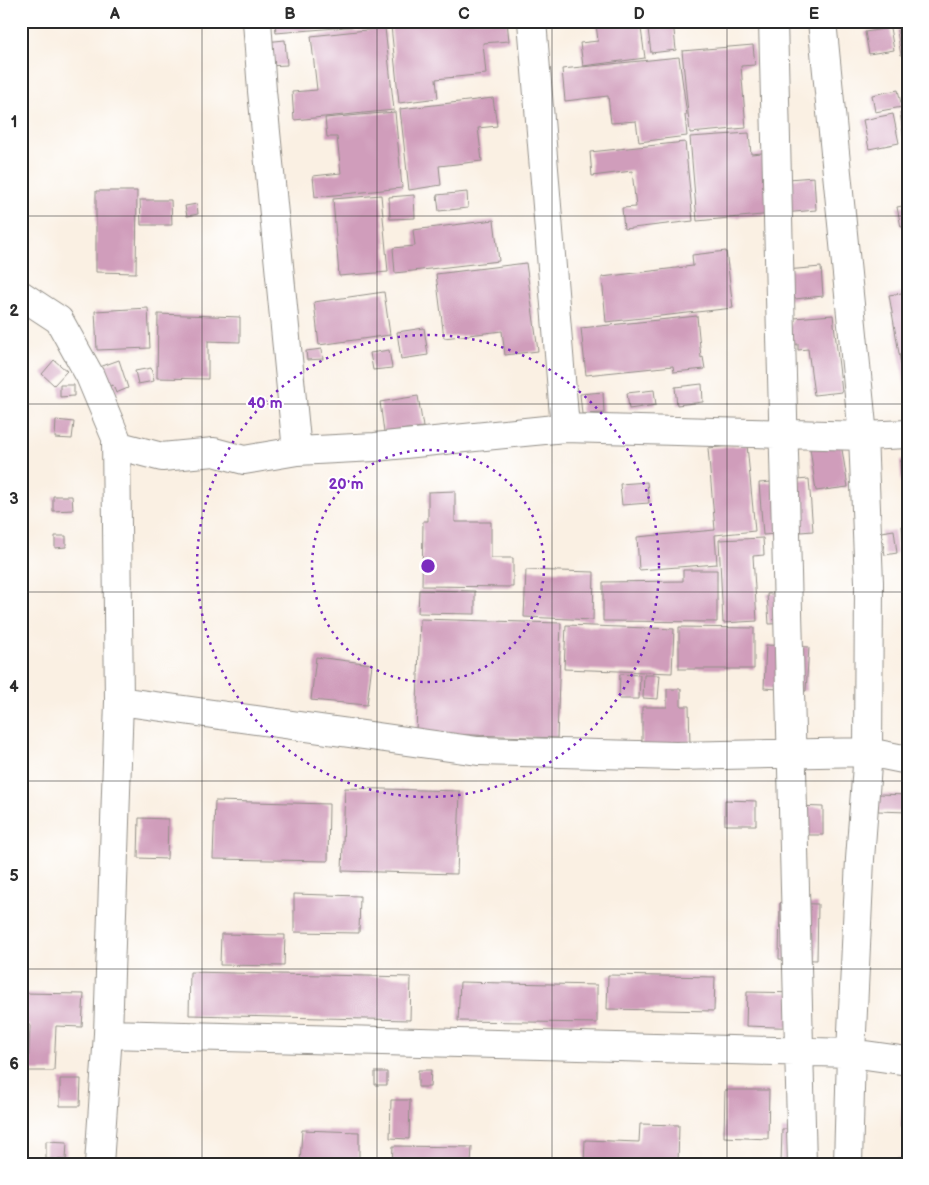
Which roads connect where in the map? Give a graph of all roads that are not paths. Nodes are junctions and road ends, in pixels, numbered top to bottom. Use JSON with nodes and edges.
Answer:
{"nodes":[{"id":1,"x":257,"y":21,"type":"edge"},
{"id":2,"x":532,"y":21,"type":"edge"},
{"id":3,"x":773,"y":21,"type":"edge"},
{"id":4,"x":822,"y":21,"type":"edge"},
{"id":5,"x":21,"y":295,"type":"edge"},
{"id":6,"x":565,"y":428,"type":"junction"},
{"id":7,"x":908,"y":434,"type":"edge"},
{"id":8,"x":863,"y":436,"type":"junction"},
{"id":9,"x":116,"y":446,"type":"junction"},
{"id":10,"x":297,"y":451,"type":"junction"},
{"id":11,"x":119,"y":701,"type":"junction"},
{"id":12,"x":868,"y":752,"type":"junction"},
{"id":13,"x":908,"y":760,"type":"edge"},
{"id":14,"x":108,"y":1034,"type":"junction"},
{"id":15,"x":851,"y":1053,"type":"junction"},
{"id":16,"x":908,"y":1061,"type":"edge"},
{"id":17,"x":99,"y":1164,"type":"edge"},
{"id":18,"x":802,"y":1164,"type":"edge"},
{"id":19,"x":848,"y":1164,"type":"edge"}],
"edges":[{"from":1,"to":10,"type":"street"},
{"from":2,"to":6,"type":"street"},
{"from":3,"to":18,"type":"street"},
{"from":4,"to":8,"type":"street"},
{"from":5,"to":9,"type":"street"},
{"from":6,"to":8,"type":"street"},
{"from":6,"to":10,"type":"street"},
{"from":7,"to":8,"type":"street"},
{"from":8,"to":12,"type":"street"},
{"from":9,"to":10,"type":"street"},
{"from":9,"to":11,"type":"street"},
{"from":11,"to":12,"type":"street"},
{"from":11,"to":14,"type":"street"},
{"from":12,"to":13,"type":"street"},
{"from":12,"to":15,"type":"street"},
{"from":14,"to":15,"type":"street"},
{"from":14,"to":17,"type":"street"},
{"from":15,"to":16,"type":"street"},
{"from":15,"to":19,"type":"street"}]}
